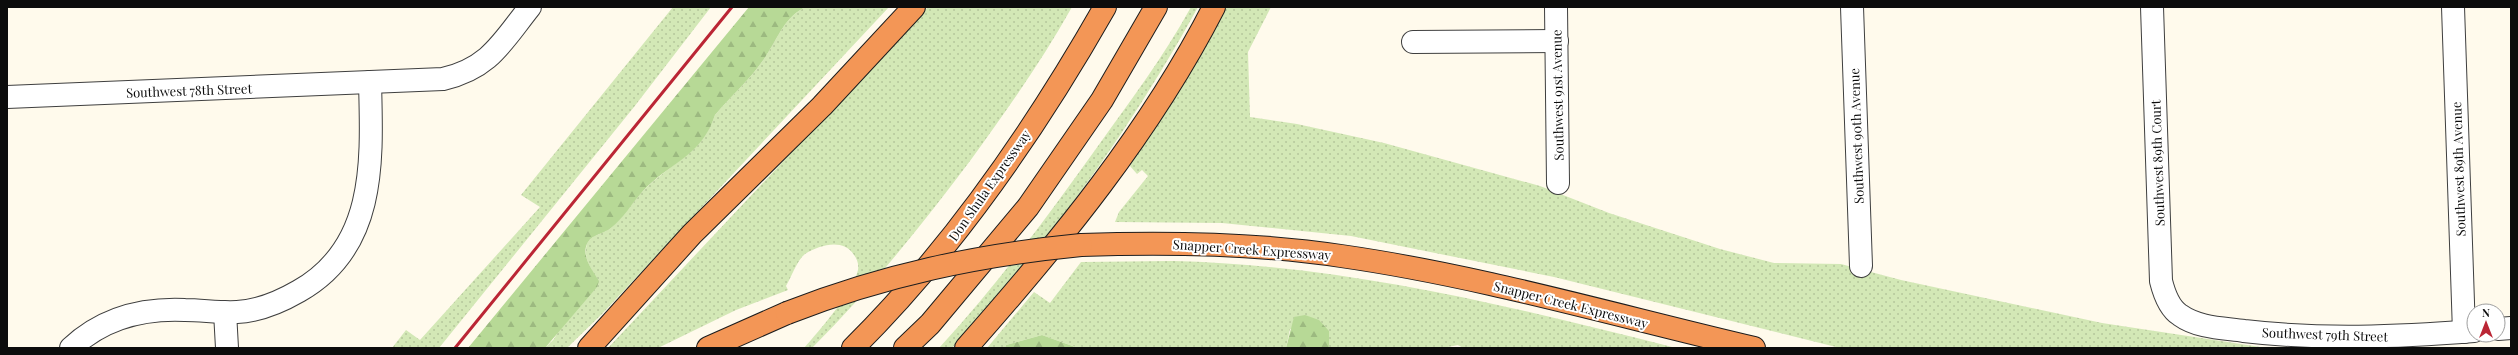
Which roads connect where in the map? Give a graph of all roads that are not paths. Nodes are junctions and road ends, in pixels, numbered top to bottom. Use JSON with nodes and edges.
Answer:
{"nodes":[{"id":1,"x":530,"y":7,"type":"edge"},
{"id":2,"x":914,"y":7,"type":"edge"},
{"id":3,"x":1105,"y":7,"type":"edge"},
{"id":4,"x":1156,"y":7,"type":"edge"},
{"id":5,"x":1214,"y":7,"type":"edge"},
{"id":6,"x":1556,"y":7,"type":"edge"},
{"id":7,"x":1852,"y":7,"type":"edge"},
{"id":8,"x":2152,"y":7,"type":"edge"},
{"id":9,"x":2452,"y":7,"type":"edge"},
{"id":10,"x":1557,"y":40,"type":"junction"},
{"id":11,"x":1413,"y":42,"type":"dead end"},
{"id":12,"x":370,"y":82,"type":"junction"},
{"id":13,"x":7,"y":97,"type":"edge"},
{"id":14,"x":1558,"y":183,"type":"dead end"},
{"id":15,"x":1861,"y":266,"type":"dead end"},
{"id":16,"x":2468,"y":303,"type":"edge"},
{"id":17,"x":225,"y":312,"type":"junction"},
{"id":18,"x":2179,"y":314,"type":"joint"},
{"id":19,"x":2466,"y":331,"type":"edge"},
{"id":20,"x":70,"y":348,"type":"edge"},
{"id":21,"x":227,"y":348,"type":"edge"},
{"id":22,"x":589,"y":348,"type":"edge"},
{"id":23,"x":708,"y":348,"type":"edge"},
{"id":24,"x":853,"y":348,"type":"edge"},
{"id":25,"x":906,"y":348,"type":"edge"},
{"id":26,"x":966,"y":348,"type":"edge"},
{"id":27,"x":1754,"y":348,"type":"edge"}],
"edges":[{"from":1,"to":12,"type":"street","name":"Southwest 78th Street"},
{"from":2,"to":22,"type":"highway"},
{"from":3,"to":24,"type":"highway","name":"Don Shula Expressway"},
{"from":4,"to":25,"type":"highway"},
{"from":5,"to":26,"type":"highway"},
{"from":6,"to":10,"type":"street","name":"Southwest 91st Avenue"},
{"from":7,"to":15,"type":"street","name":"Southwest 90th Avenue"},
{"from":8,"to":18,"type":"street","name":"Southwest 89th Court"},
{"from":9,"to":16,"type":"street","name":"Southwest 89th Avenue"},
{"from":10,"to":11,"type":"street"},
{"from":10,"to":14,"type":"street","name":"Southwest 91st Avenue"},
{"from":12,"to":13,"type":"street","name":"Southwest 78th Street"},
{"from":12,"to":17,"type":"street"},
{"from":17,"to":20,"type":"street"},
{"from":17,"to":21,"type":"street"},
{"from":18,"to":19,"type":"street","name":"Southwest 79th Street"},
{"from":23,"to":27,"type":"highway","name":"Snapper Creek Expressway","bridge":true}]}
